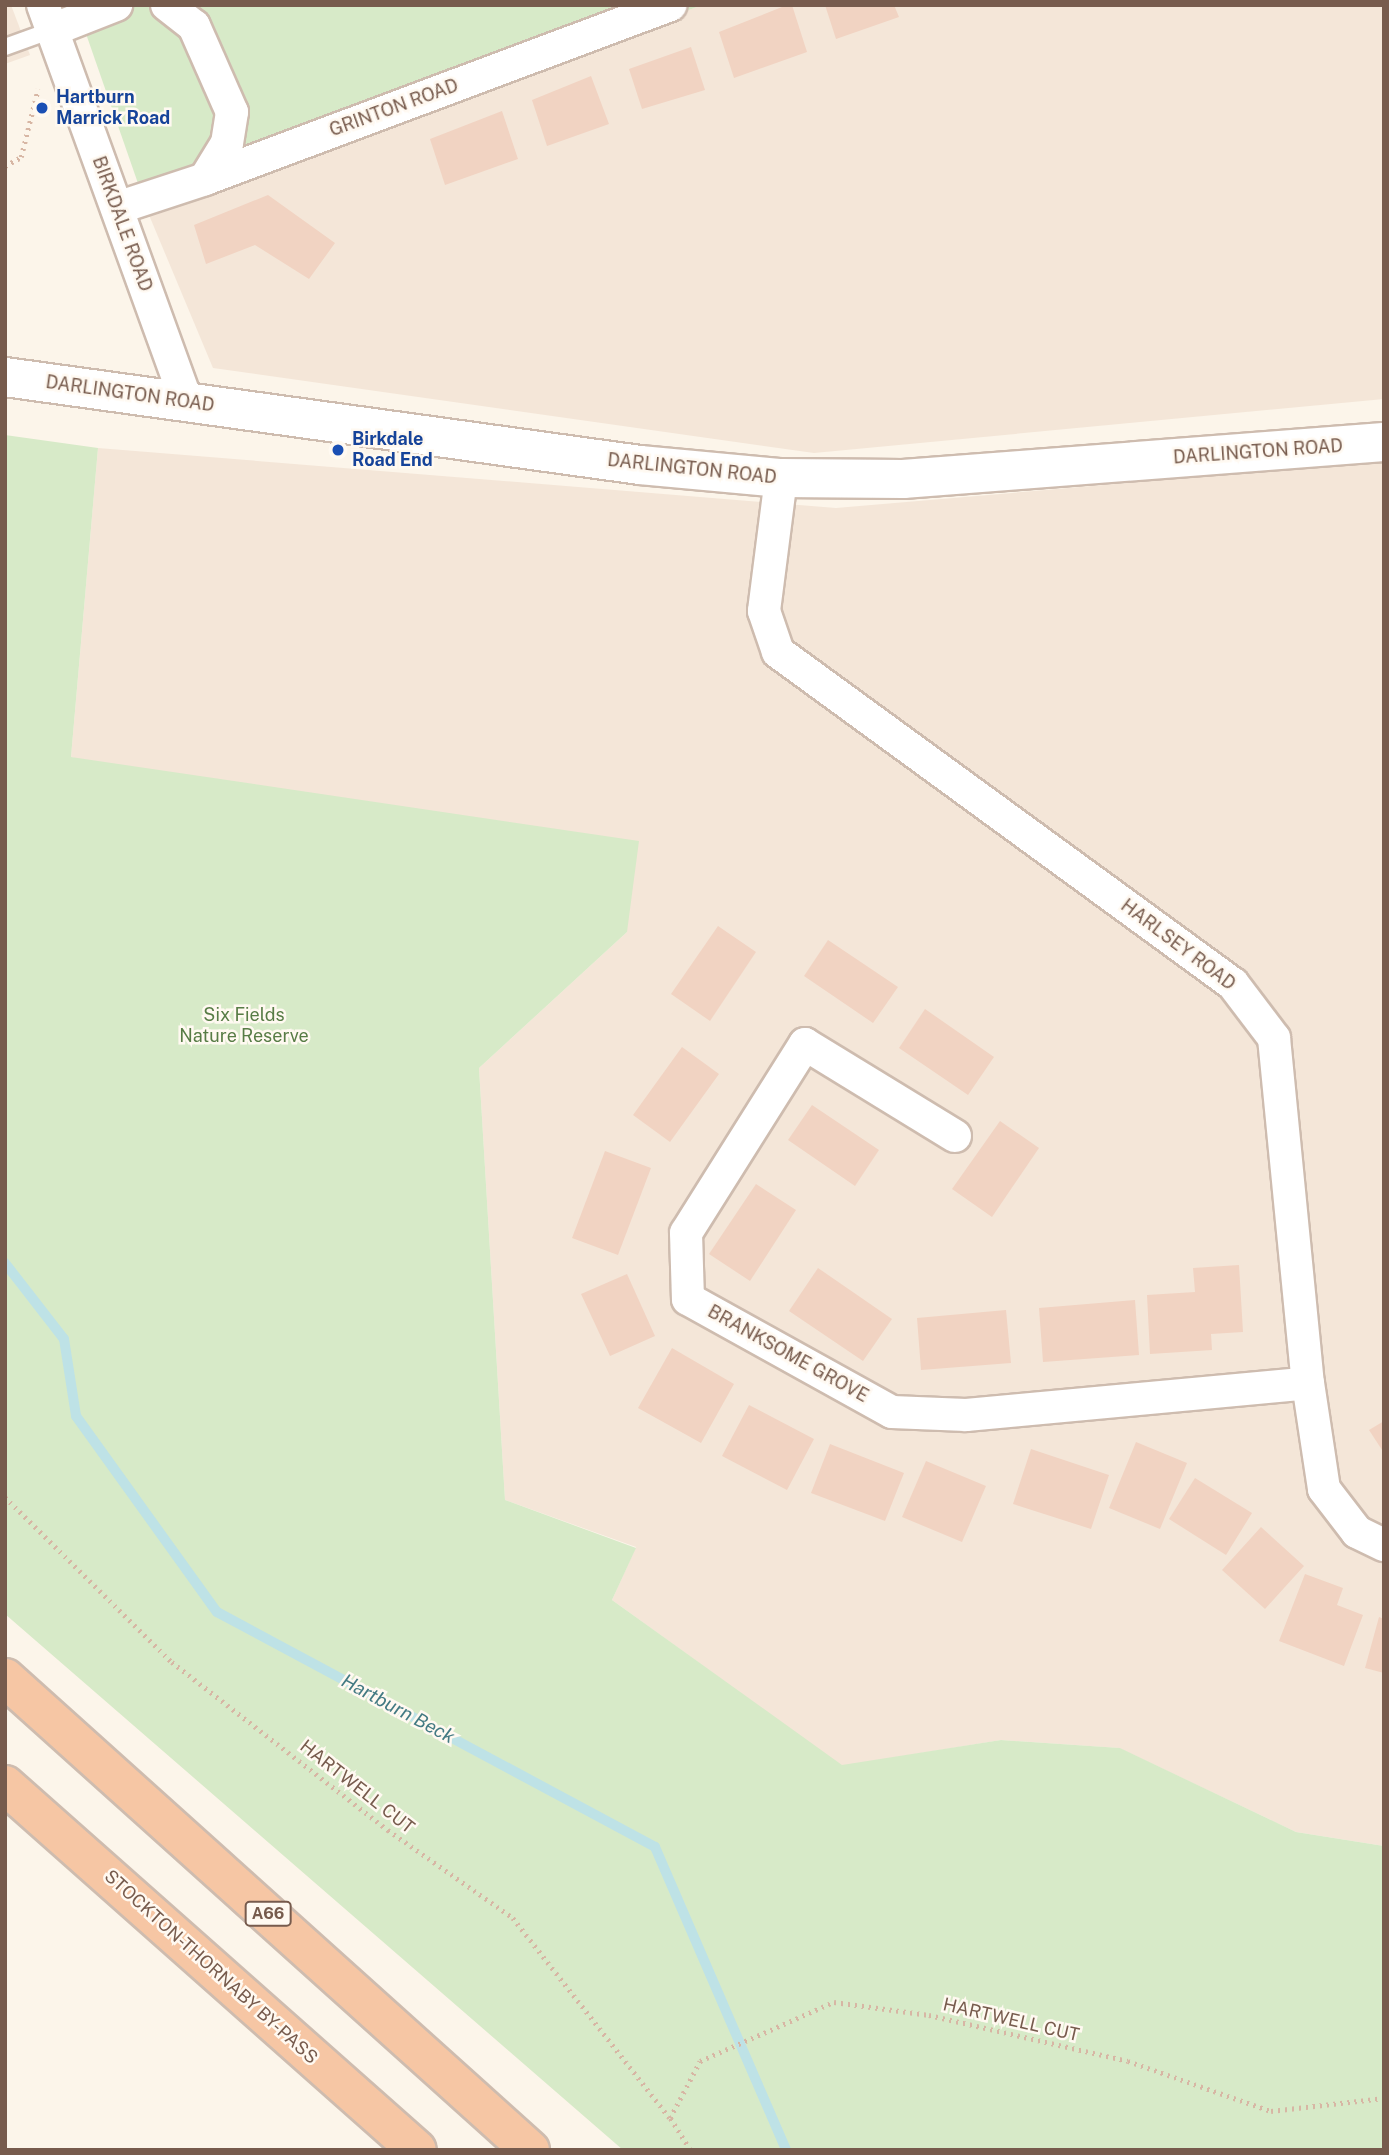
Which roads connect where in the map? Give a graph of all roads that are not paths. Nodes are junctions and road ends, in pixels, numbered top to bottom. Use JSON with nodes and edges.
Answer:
{"nodes":[{"id":1,"x":116,"y":5,"type":"edge"},
{"id":2,"x":167,"y":5,"type":"edge"},
{"id":3,"x":671,"y":5,"type":"edge"},
{"id":4,"x":47,"y":18,"type":"edge"},
{"id":5,"x":5,"y":47,"type":"edge"},
{"id":6,"x":205,"y":179,"type":"junction"},
{"id":7,"x":117,"y":208,"type":"junction"},
{"id":8,"x":5,"y":377,"type":"edge"},
{"id":9,"x":187,"y":403,"type":"junction"},
{"id":10,"x":1384,"y":442,"type":"edge"},
{"id":11,"x":781,"y":478,"type":"junction"},
{"id":12,"x":955,"y":1136,"type":"dead end"},
{"id":13,"x":1308,"y":1383,"type":"junction"},
{"id":14,"x":1384,"y":1545,"type":"edge"},
{"id":15,"x":5,"y":1678,"type":"edge"},
{"id":16,"x":5,"y":1784,"type":"edge"},
{"id":17,"x":416,"y":2150,"type":"edge"},
{"id":18,"x":530,"y":2150,"type":"edge"}],
"edges":[{"from":1,"to":4,"type":"street"},
{"from":2,"to":6,"type":"street"},
{"from":3,"to":6,"type":"street","name":"GRINTON ROAD"},
{"from":4,"to":5,"type":"lane"},
{"from":4,"to":7,"type":"street","name":"BIRKDALE ROAD"},
{"from":6,"to":7,"type":"street","name":"GRINTON ROAD"},
{"from":7,"to":9,"type":"street","name":"BIRKDALE ROAD"},
{"from":8,"to":9,"type":"street","name":"DARLINGTON ROAD"},
{"from":9,"to":11,"type":"street","name":"DARLINGTON ROAD"},
{"from":10,"to":11,"type":"street","name":"DARLINGTON ROAD"},
{"from":11,"to":13,"type":"street","name":"HARLSEY ROAD"},
{"from":12,"to":13,"type":"street","name":"BRANKSOME GROVE"},
{"from":13,"to":14,"type":"street","name":"HARLSEY ROAD"},
{"from":15,"to":18,"type":"highway","number":"A66"},
{"from":16,"to":17,"type":"highway","name":"STOCKTON-THORNABY BY-PASS"}]}
